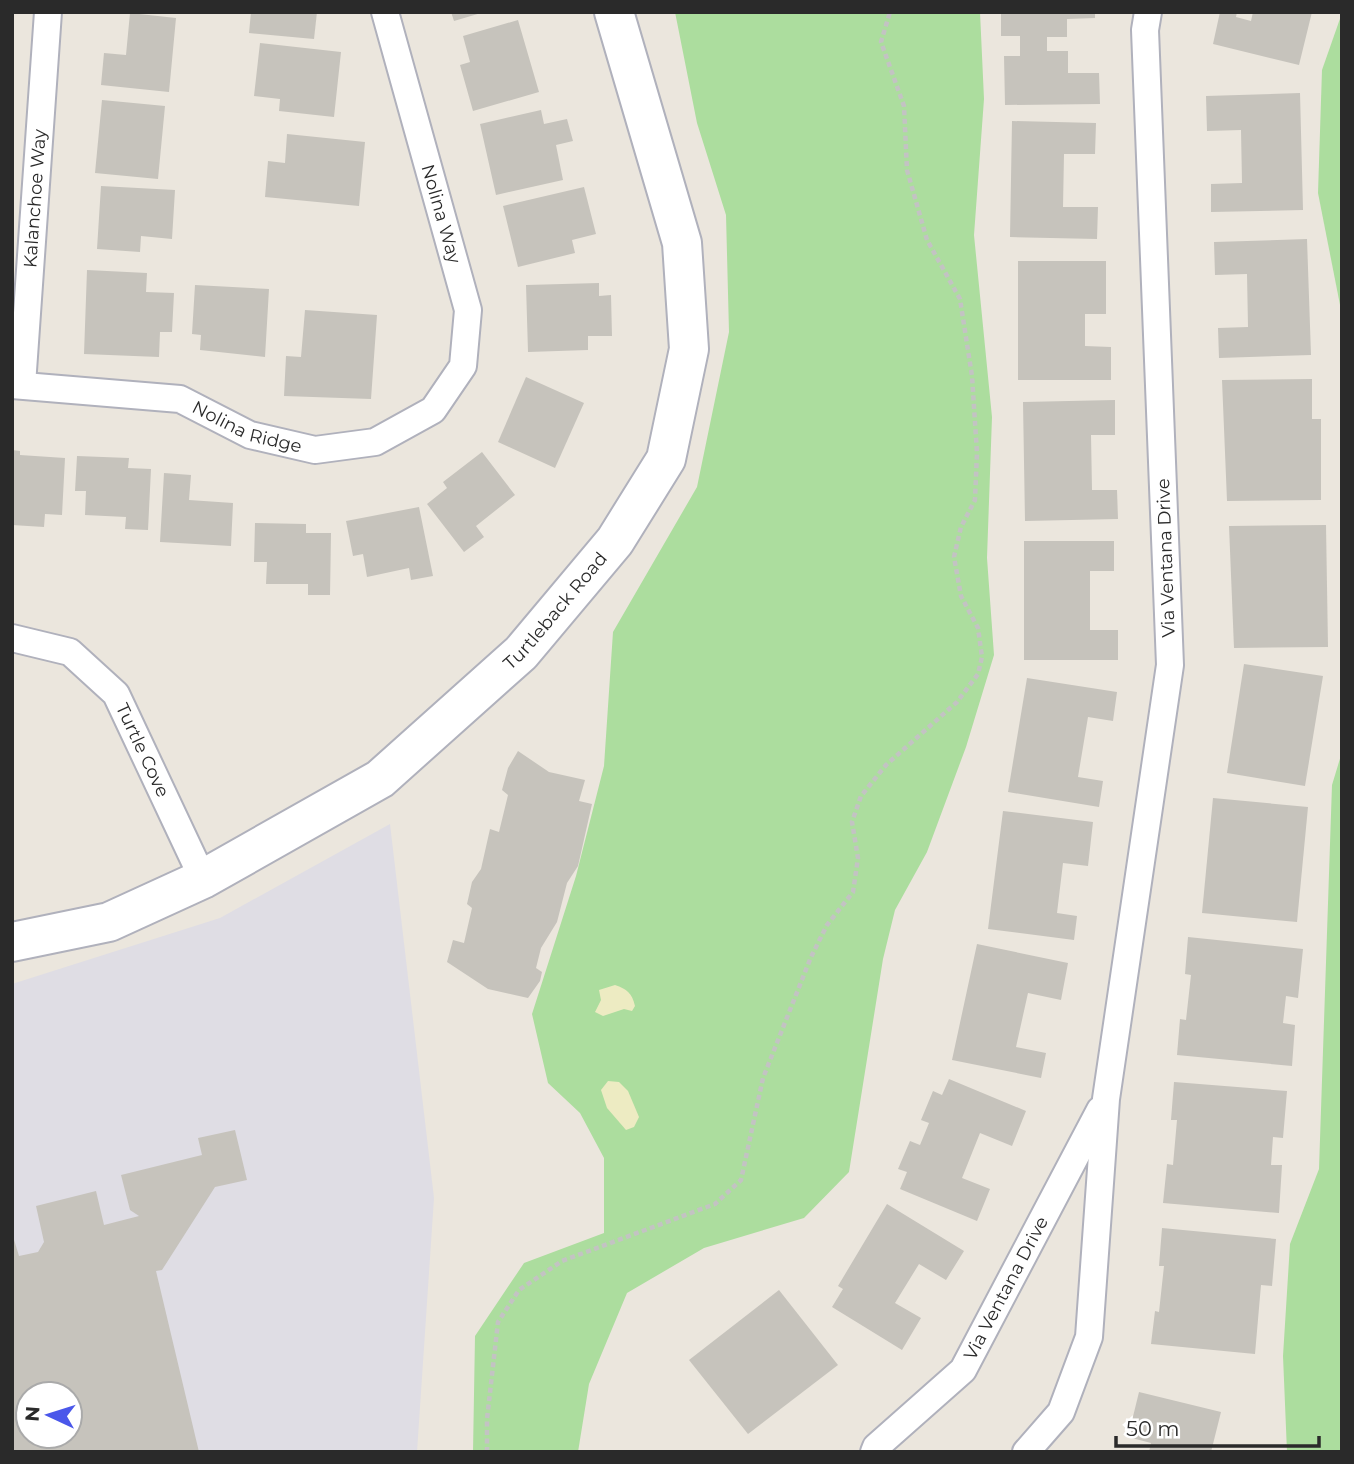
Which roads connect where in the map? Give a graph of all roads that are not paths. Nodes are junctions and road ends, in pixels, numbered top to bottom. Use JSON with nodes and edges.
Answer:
{"nodes":[{"id":1,"x":48,"y":12,"type":"edge"},
{"id":2,"x":385,"y":12,"type":"edge"},
{"id":3,"x":614,"y":12,"type":"edge"},
{"id":4,"x":1148,"y":12,"type":"edge"},
{"id":5,"x":17,"y":385,"type":"edge"},
{"id":6,"x":433,"y":410,"type":"joint"},
{"id":7,"x":12,"y":638,"type":"edge"},
{"id":8,"x":203,"y":880,"type":"junction"},
{"id":9,"x":12,"y":942,"type":"edge"},
{"id":10,"x":1106,"y":1099,"type":"junction"},
{"id":11,"x":874,"y":1452,"type":"edge"},
{"id":12,"x":1027,"y":1452,"type":"edge"}],
"edges":[{"from":1,"to":5,"type":"street","name":"Kalanchoe Way"},
{"from":2,"to":6,"type":"street","name":"Nolina Way"},
{"from":3,"to":8,"type":"main road","name":"Turtleback Road"},
{"from":4,"to":10,"type":"street","name":"Via Ventana Drive"},
{"from":5,"to":6,"type":"street","name":"Nolina Ridge"},
{"from":7,"to":8,"type":"street","name":"Turtle Cove"},
{"from":8,"to":9,"type":"main road","name":"Turtleback Road"},
{"from":10,"to":11,"type":"street","name":"Via Ventana Drive"},
{"from":10,"to":12,"type":"street","name":"Via Ventana Drive"}]}
